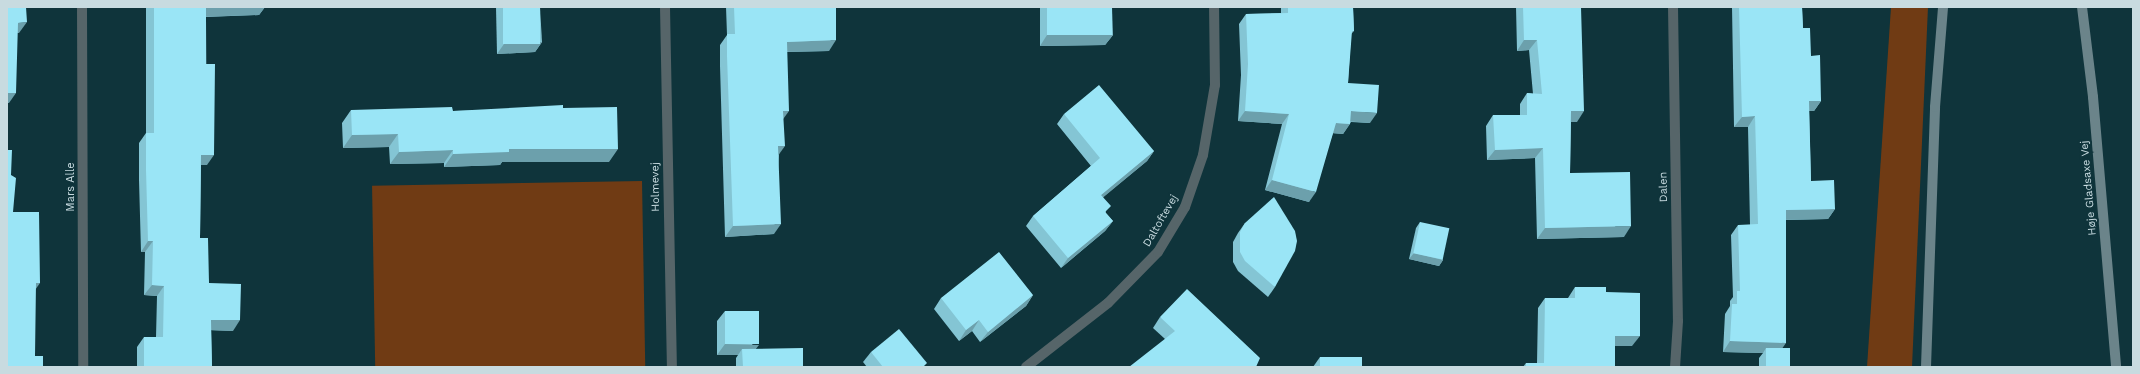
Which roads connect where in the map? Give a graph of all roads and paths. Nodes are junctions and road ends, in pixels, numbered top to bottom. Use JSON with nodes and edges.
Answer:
{"nodes":[{"id":1,"x":82,"y":7,"type":"edge"},
{"id":2,"x":665,"y":7,"type":"edge"},
{"id":3,"x":1214,"y":7,"type":"edge"},
{"id":4,"x":1673,"y":7,"type":"edge"},
{"id":5,"x":1943,"y":7,"type":"edge"},
{"id":6,"x":2082,"y":7,"type":"edge"},
{"id":7,"x":83,"y":367,"type":"edge"},
{"id":8,"x":672,"y":367,"type":"edge"},
{"id":9,"x":1026,"y":367,"type":"edge"},
{"id":10,"x":1675,"y":367,"type":"edge"},
{"id":11,"x":1926,"y":367,"type":"edge"},
{"id":12,"x":2116,"y":367,"type":"edge"}],
"edges":[{"from":1,"to":7,"type":"street","name":"Mars Alle"},
{"from":2,"to":8,"type":"street","name":"Holmevej"},
{"from":3,"to":9,"type":"street","name":"Daltoftevej"},
{"from":4,"to":10,"type":"street","name":"Dalen"},
{"from":5,"to":11,"type":"street"},
{"from":6,"to":12,"type":"street","name":"Høje Gladsaxe Vej"}]}
